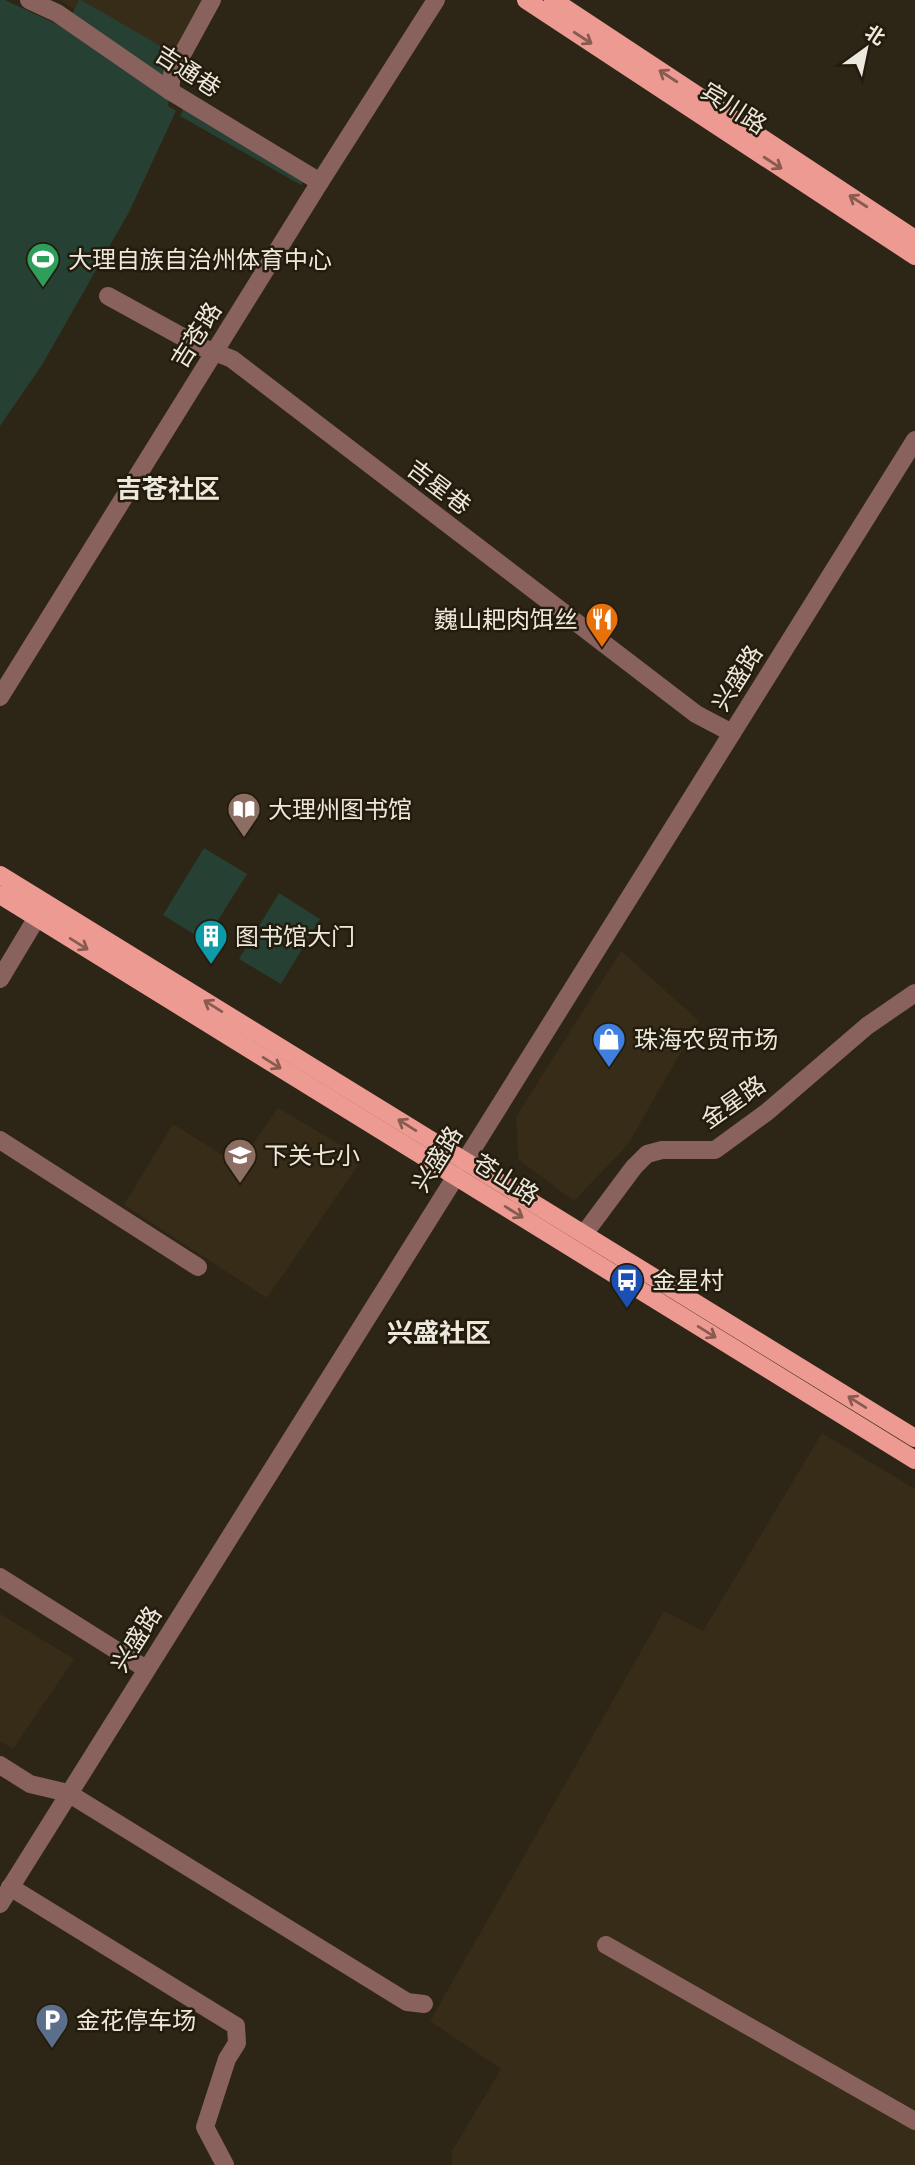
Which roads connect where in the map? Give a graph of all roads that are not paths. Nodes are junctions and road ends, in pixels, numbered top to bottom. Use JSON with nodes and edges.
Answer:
{"nodes":[{"id":1,"x":29,"y":0,"type":"edge"},
{"id":2,"x":212,"y":0,"type":"edge"},
{"id":3,"x":425,"y":0,"type":"edge"},
{"id":4,"x":436,"y":0,"type":"edge"},
{"id":5,"x":526,"y":0,"type":"edge"},
{"id":6,"x":553,"y":0,"type":"edge"},
{"id":7,"x":60,"y":6,"type":"edge"},
{"id":8,"x":170,"y":91,"type":"junction"},
{"id":9,"x":316,"y":179,"type":"junction"},
{"id":10,"x":915,"y":239,"type":"edge"},
{"id":11,"x":915,"y":256,"type":"edge"},
{"id":12,"x":107,"y":296,"type":"dead end"},
{"id":13,"x":210,"y":350,"type":"junction"},
{"id":14,"x":915,"y":440,"type":"edge"},
{"id":15,"x":0,"y":678,"type":"edge"},
{"id":16,"x":0,"y":697,"type":"edge"},
{"id":17,"x":732,"y":733,"type":"junction"},
{"id":18,"x":0,"y":875,"type":"edge"},
{"id":19,"x":0,"y":895,"type":"edge"},
{"id":20,"x":41,"y":910,"type":"junction"},
{"id":21,"x":0,"y":979,"type":"edge"},
{"id":22,"x":915,"y":993,"type":"edge"},
{"id":23,"x":0,"y":1140,"type":"edge"},
{"id":24,"x":460,"y":1169,"type":"junction"},
{"id":25,"x":584,"y":1234,"type":"junction"},
{"id":26,"x":198,"y":1267,"type":"dead end"},
{"id":27,"x":915,"y":1438,"type":"edge"},
{"id":28,"x":915,"y":1461,"type":"edge"},
{"id":29,"x":0,"y":1577,"type":"edge"},
{"id":30,"x":146,"y":1669,"type":"junction"},
{"id":31,"x":0,"y":1765,"type":"edge"},
{"id":32,"x":68,"y":1793,"type":"junction"},
{"id":33,"x":10,"y":1887,"type":"junction"},
{"id":34,"x":0,"y":1904,"type":"edge"},
{"id":35,"x":606,"y":1945,"type":"dead end"},
{"id":36,"x":424,"y":2004,"type":"dead end"},
{"id":37,"x":915,"y":2121,"type":"edge"},
{"id":38,"x":225,"y":2165,"type":"edge"}],
"edges":[{"from":1,"to":7,"type":"street","name":"吉通巷"},
{"from":2,"to":8,"type":"street"},
{"from":3,"to":9,"type":"street","name":"吉苍路"},
{"from":4,"to":9,"type":"street","name":"吉苍路"},
{"from":5,"to":11,"type":"main road","name":"宾川路","one_way":true},
{"from":10,"to":6,"type":"main road","name":"宾川路","one_way":true},
{"from":7,"to":8,"type":"street","name":"吉通巷"},
{"from":8,"to":9,"type":"street","name":"吉通巷"},
{"from":9,"to":13,"type":"street","name":"吉苍路"},
{"from":12,"to":13,"type":"street","name":"吉星巷"},
{"from":13,"to":15,"type":"street","name":"吉苍路"},
{"from":13,"to":16,"type":"street","name":"吉苍路"},
{"from":13,"to":17,"type":"street","name":"吉星巷"},
{"from":14,"to":17,"type":"street","name":"兴盛路"},
{"from":17,"to":24,"type":"street","name":"兴盛路"},
{"from":18,"to":20,"type":"main road","name":"苍山路"},
{"from":19,"to":20,"type":"main road","name":"苍山路"},
{"from":20,"to":21,"type":"street"},
{"from":20,"to":24,"type":"main road","name":"苍山路"},
{"from":22,"to":25,"type":"street","name":"金星路"},
{"from":23,"to":26,"type":"street"},
{"from":24,"to":25,"type":"main road","name":"苍山路"},
{"from":24,"to":28,"type":"main road","name":"苍山路","one_way":true},
{"from":24,"to":30,"type":"street","name":"兴盛路"},
{"from":27,"to":25,"type":"main road","name":"苍山路","one_way":true},
{"from":29,"to":30,"type":"street"},
{"from":30,"to":32,"type":"street","name":"兴盛路"},
{"from":31,"to":32,"type":"street"},
{"from":32,"to":33,"type":"street","name":"兴盛路"},
{"from":32,"to":36,"type":"street"},
{"from":33,"to":34,"type":"street","name":"兴盛路"},
{"from":33,"to":38,"type":"street"},
{"from":35,"to":37,"type":"street"}]}
